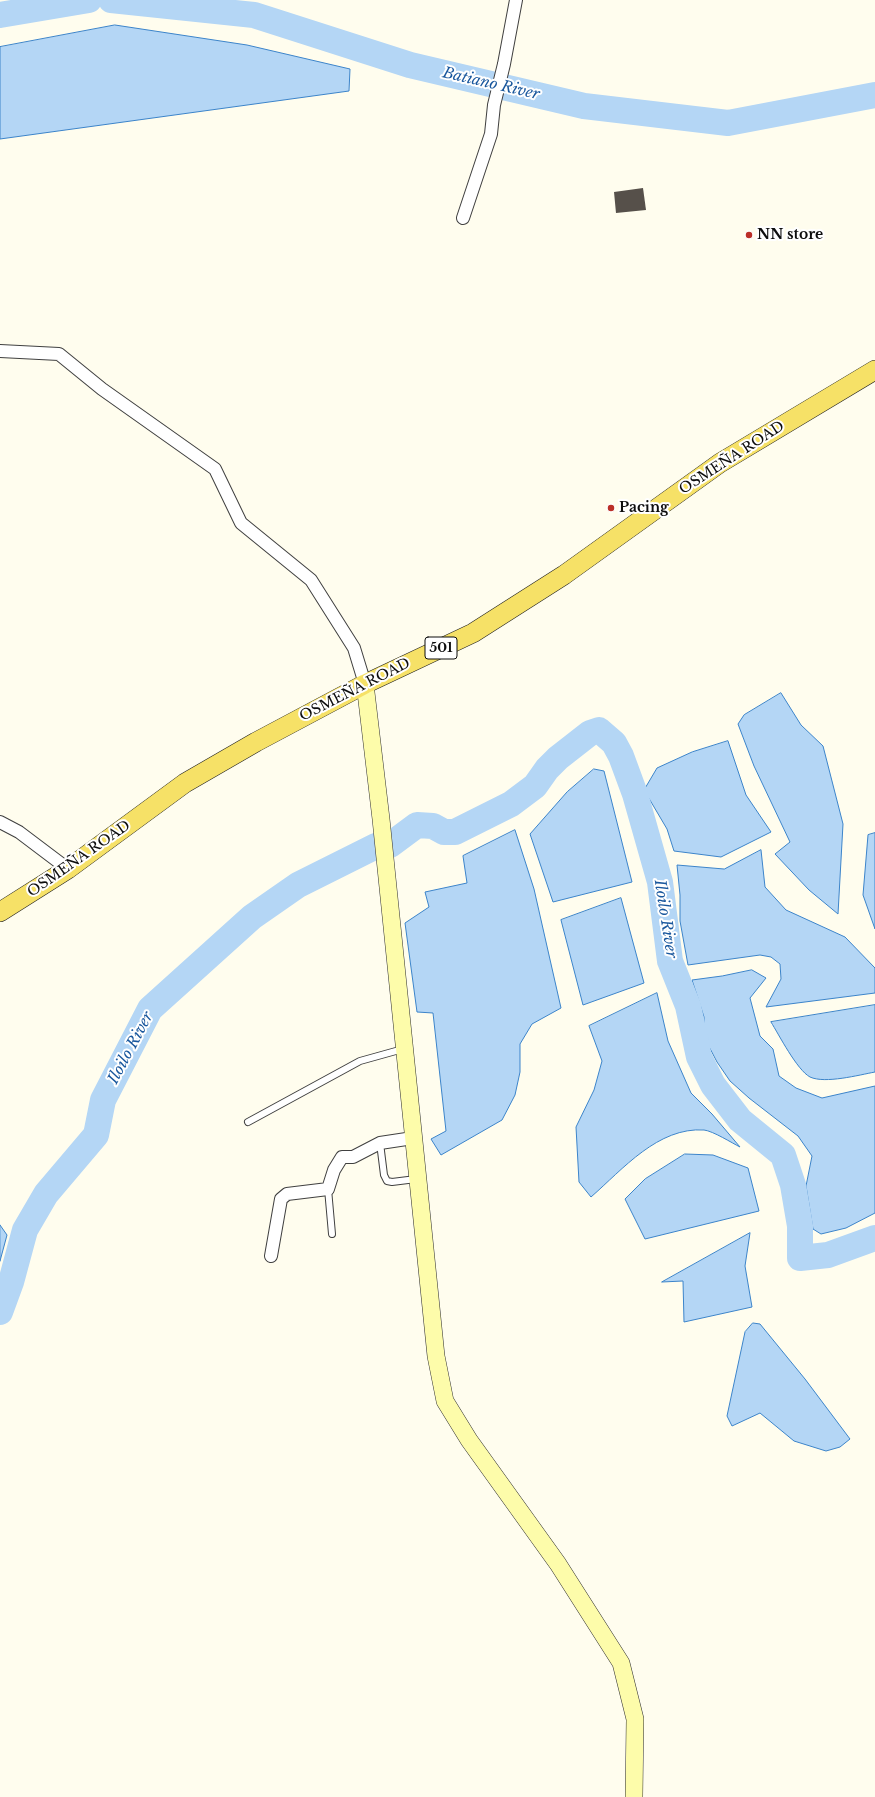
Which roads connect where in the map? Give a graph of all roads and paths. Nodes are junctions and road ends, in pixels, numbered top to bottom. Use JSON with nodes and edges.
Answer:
{"nodes":[{"id":1,"x":516,"y":0,"type":"edge"},
{"id":2,"x":463,"y":218,"type":"dead end"},
{"id":3,"x":0,"y":351,"type":"edge"},
{"id":4,"x":875,"y":370,"type":"edge"},
{"id":5,"x":365,"y":684,"type":"junction"},
{"id":6,"x":0,"y":822,"type":"edge"},
{"id":7,"x":68,"y":869,"type":"junction"},
{"id":8,"x":0,"y":912,"type":"edge"},
{"id":9,"x":403,"y":1048,"type":"junction"},
{"id":10,"x":248,"y":1122,"type":"dead end"},
{"id":11,"x":413,"y":1138,"type":"junction"},
{"id":12,"x":380,"y":1143,"type":"junction"},
{"id":13,"x":417,"y":1179,"type":"junction"},
{"id":14,"x":328,"y":1189,"type":"junction"},
{"id":15,"x":332,"y":1234,"type":"dead end"},
{"id":16,"x":271,"y":1256,"type":"dead end"},
{"id":17,"x":634,"y":1797,"type":"edge"}],
"edges":[{"from":1,"to":2,"type":"street"},
{"from":3,"to":5,"type":"street"},
{"from":4,"to":5,"type":"main road","name":"OSMEÑA ROAD","number":"501"},
{"from":5,"to":7,"type":"main road","name":"OSMEÑA ROAD","number":"501"},
{"from":5,"to":9,"type":"street"},
{"from":6,"to":7,"type":"street"},
{"from":7,"to":8,"type":"main road","name":"OSMEÑA ROAD","number":"501"},
{"from":9,"to":10,"type":"lane"},
{"from":9,"to":11,"type":"street"},
{"from":11,"to":12,"type":"street"},
{"from":11,"to":13,"type":"street"},
{"from":12,"to":13,"type":"lane"},
{"from":12,"to":14,"type":"street"},
{"from":13,"to":17,"type":"street"},
{"from":14,"to":15,"type":"lane"},
{"from":14,"to":16,"type":"street"}]}
